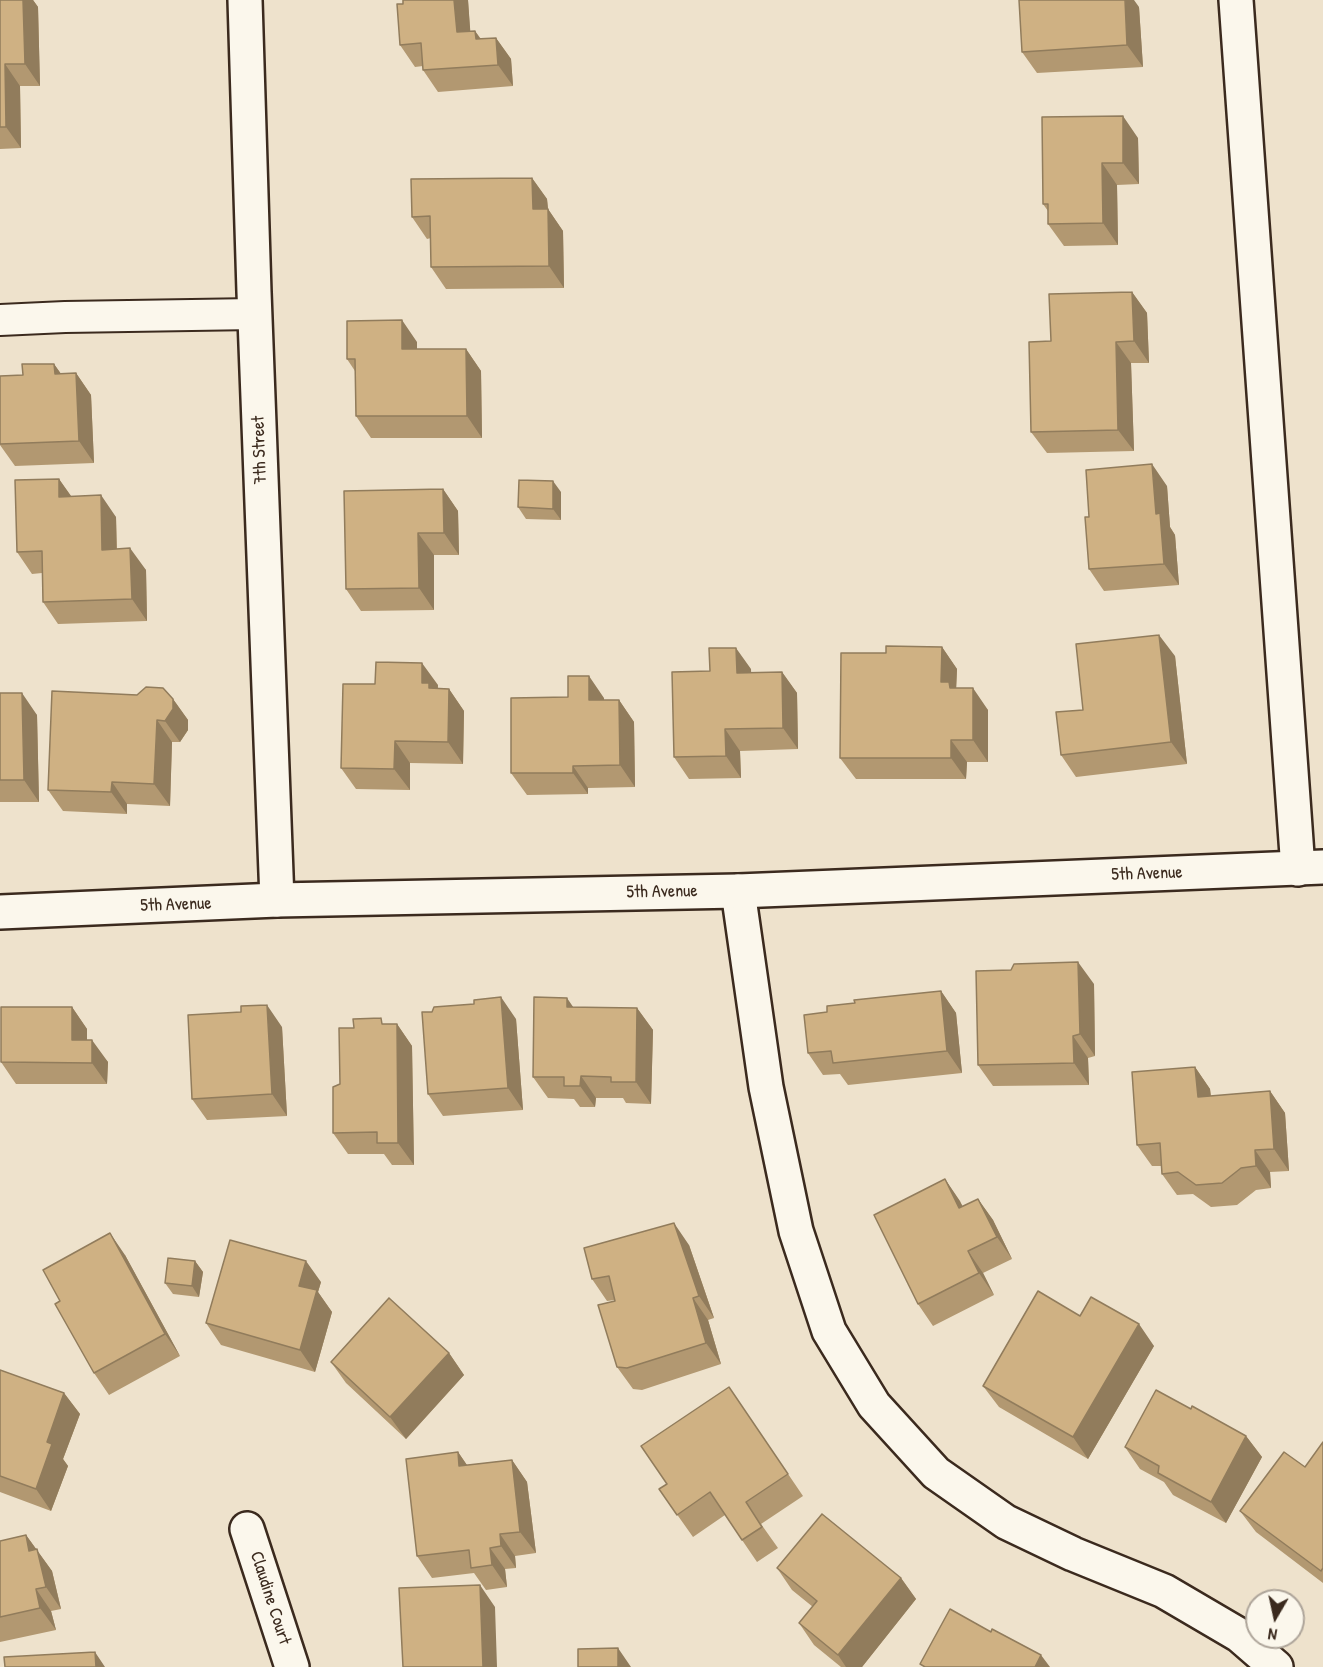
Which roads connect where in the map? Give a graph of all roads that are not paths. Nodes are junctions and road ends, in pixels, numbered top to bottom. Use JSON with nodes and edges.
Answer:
{"nodes":[{"id":1,"x":245,"y":0,"type":"edge"},
{"id":2,"x":1236,"y":0,"type":"edge"},
{"id":3,"x":255,"y":314,"type":"junction"},
{"id":4,"x":0,"y":320,"type":"edge"},
{"id":5,"x":1310,"y":868,"type":"edge"},
{"id":6,"x":738,"y":891,"type":"junction"},
{"id":7,"x":278,"y":900,"type":"junction"},
{"id":8,"x":0,"y":912,"type":"edge"},
{"id":9,"x":247,"y":1528,"type":"dead end"},
{"id":10,"x":292,"y":1667,"type":"edge"},
{"id":11,"x":1276,"y":1667,"type":"edge"}],
"edges":[{"from":1,"to":3,"type":"street","name":"7th Street"},
{"from":2,"to":5,"type":"street"},
{"from":3,"to":4,"type":"lane"},
{"from":3,"to":7,"type":"street","name":"7th Street"},
{"from":5,"to":6,"type":"street","name":"5th Avenue"},
{"from":6,"to":7,"type":"street","name":"5th Avenue"},
{"from":6,"to":11,"type":"street"},
{"from":7,"to":8,"type":"street","name":"5th Avenue"},
{"from":9,"to":10,"type":"street","name":"Claudine Court"}]}
